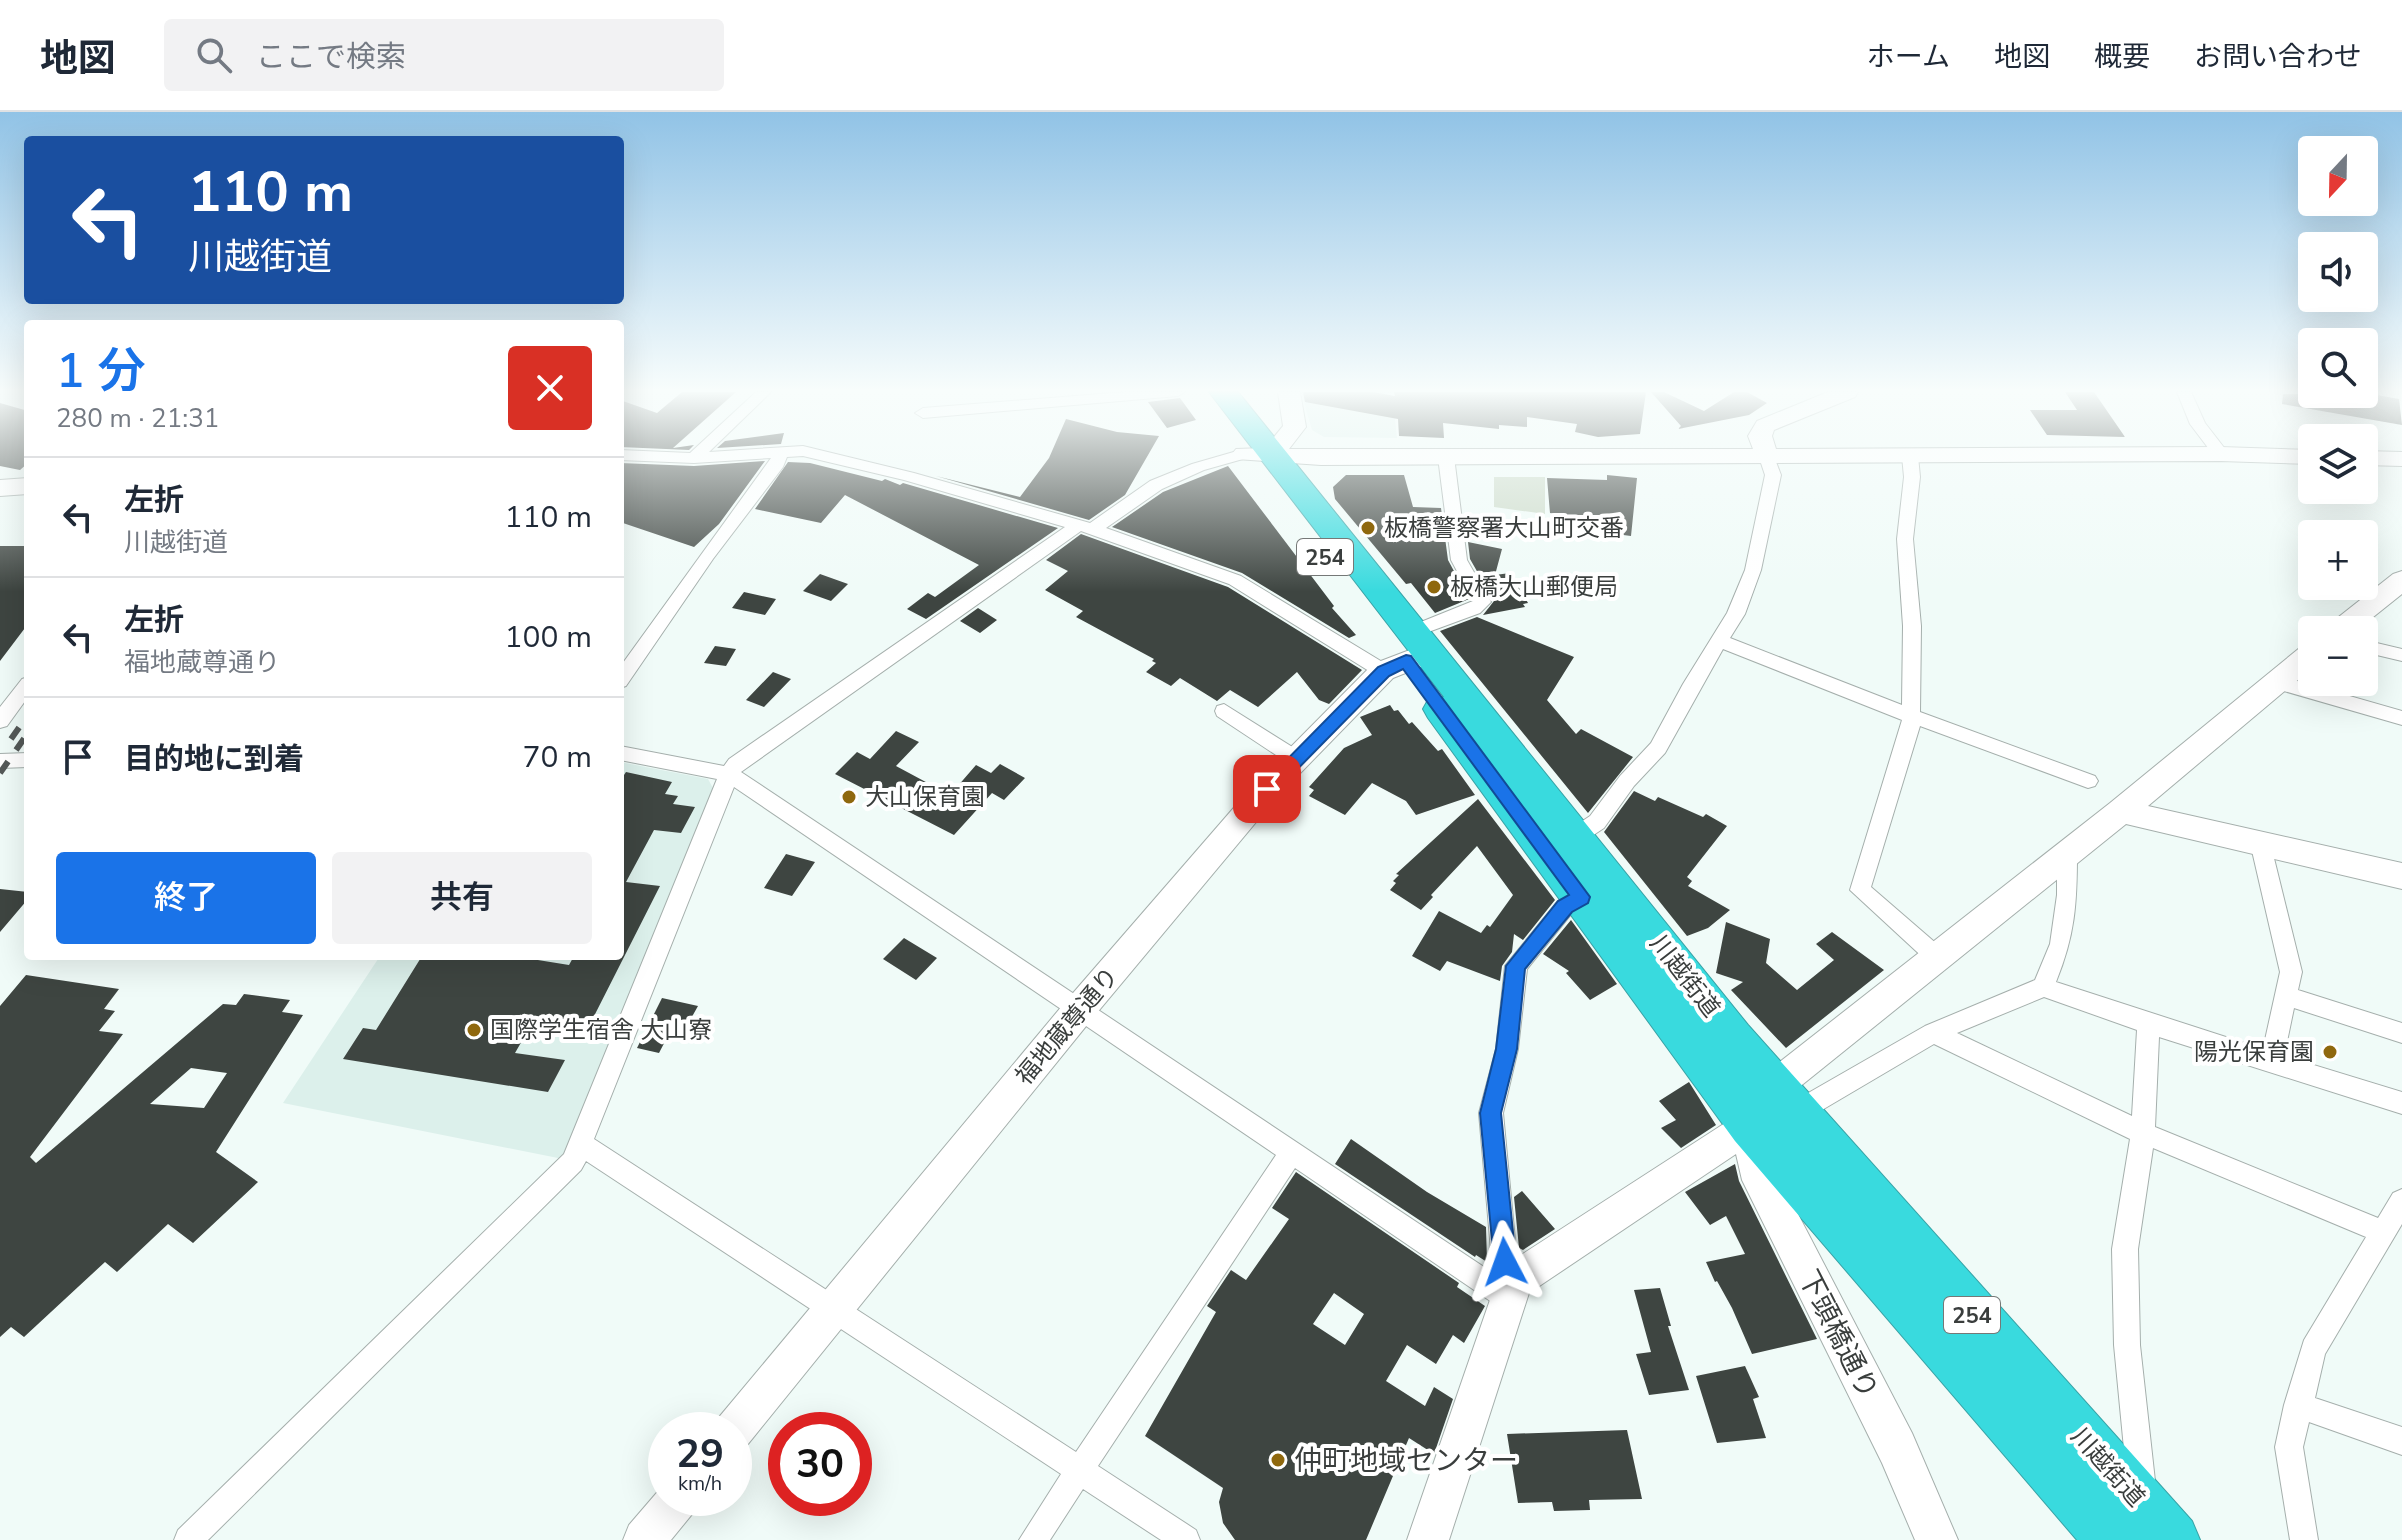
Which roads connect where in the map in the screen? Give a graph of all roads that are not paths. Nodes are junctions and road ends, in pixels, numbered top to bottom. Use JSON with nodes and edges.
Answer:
{"nodes":[{"id":1,"x":778,"y":459,"type":"edge"},
{"id":2,"x":835,"y":459,"type":"edge"},
{"id":3,"x":1237,"y":459,"type":"edge"},
{"id":4,"x":1261,"y":459,"type":"edge"},
{"id":5,"x":1446,"y":459,"type":"edge"},
{"id":6,"x":1768,"y":459,"type":"edge"},
{"id":7,"x":1910,"y":459,"type":"edge"},
{"id":8,"x":24,"y":486,"type":"edge"},
{"id":9,"x":0,"y":488,"type":"edge"},
{"id":10,"x":1086,"y":527,"type":"junction"},
{"id":11,"x":2402,"y":580,"type":"edge"},
{"id":12,"x":2357,"y":616,"type":"edge"},
{"id":13,"x":1718,"y":640,"type":"junction"},
{"id":14,"x":2378,"y":649,"type":"edge"},
{"id":15,"x":1407,"y":654,"type":"junction"},
{"id":16,"x":2402,"y":655,"type":"edge"},
{"id":17,"x":2298,"y":664,"type":"edge"},
{"id":18,"x":624,"y":675,"type":"edge"},
{"id":19,"x":2276,"y":682,"type":"junction"},
{"id":20,"x":24,"y":689,"type":"edge"},
{"id":21,"x":1224,"y":711,"type":"dead end"},
{"id":22,"x":1911,"y":717,"type":"junction"},
{"id":23,"x":2402,"y":718,"type":"edge"},
{"id":24,"x":0,"y":721,"type":"edge"},
{"id":25,"x":624,"y":754,"type":"edge"},
{"id":26,"x":1295,"y":758,"type":"junction"},
{"id":27,"x":24,"y":760,"type":"edge"},
{"id":28,"x":0,"y":761,"type":"edge"},
{"id":29,"x":729,"y":774,"type":"junction"},
{"id":30,"x":2088,"y":781,"type":"dead end"},
{"id":31,"x":2121,"y":811,"type":"junction"},
{"id":32,"x":1576,"y":836,"type":"junction"},
{"id":33,"x":2260,"y":842,"type":"junction"},
{"id":34,"x":2067,"y":853,"type":"junction"},
{"id":35,"x":2402,"y":876,"type":"edge"},
{"id":36,"x":1581,"y":897,"type":"junction"},
{"id":37,"x":1937,"y":957,"type":"junction"},
{"id":38,"x":2043,"y":987,"type":"junction"},
{"id":39,"x":2285,"y":996,"type":"junction"},
{"id":40,"x":1079,"y":1010,"type":"junction"},
{"id":41,"x":2148,"y":1024,"type":"junction"},
{"id":42,"x":1933,"y":1033,"type":"junction"},
{"id":43,"x":2402,"y":1033,"type":"edge"},
{"id":44,"x":2271,"y":1063,"type":"junction"},
{"id":45,"x":2402,"y":1103,"type":"edge"},
{"id":46,"x":1774,"y":1108,"type":"junction"},
{"id":47,"x":2143,"y":1133,"type":"junction"},
{"id":48,"x":579,"y":1143,"type":"junction"},
{"id":49,"x":1291,"y":1153,"type":"junction"},
{"id":50,"x":2402,"y":1201,"type":"edge"},
{"id":51,"x":2385,"y":1233,"type":"junction"},
{"id":52,"x":1511,"y":1289,"type":"junction"},
{"id":53,"x":832,"y":1311,"type":"junction"},
{"id":54,"x":2297,"y":1405,"type":"junction"},
{"id":55,"x":749,"y":1412,"type":"edge"},
{"id":56,"x":2402,"y":1441,"type":"edge"},
{"id":57,"x":1079,"y":1470,"type":"junction"},
{"id":58,"x":663,"y":1516,"type":"edge"},
{"id":59,"x":2143,"y":1529,"type":"edge"},
{"id":60,"x":188,"y":1540,"type":"edge"},
{"id":61,"x":644,"y":1540,"type":"edge"},
{"id":62,"x":1033,"y":1540,"type":"edge"},
{"id":63,"x":1186,"y":1540,"type":"edge"},
{"id":64,"x":1428,"y":1540,"type":"edge"},
{"id":65,"x":1937,"y":1540,"type":"edge"},
{"id":66,"x":2304,"y":1540,"type":"edge"}],
"edges":[{"from":1,"to":18,"type":"street"},
{"from":2,"to":10,"type":"street"},
{"from":3,"to":10,"type":"street"},
{"from":4,"to":15,"type":"highway","name":"川越街道","number":"254"},
{"from":5,"to":15,"type":"street"},
{"from":6,"to":13,"type":"street"},
{"from":7,"to":22,"type":"street"},
{"from":8,"to":9,"type":"street"},
{"from":10,"to":15,"type":"street"},
{"from":10,"to":29,"type":"street"},
{"from":11,"to":12,"type":"street"},
{"from":13,"to":22,"type":"street"},
{"from":13,"to":32,"type":"street"},
{"from":14,"to":16,"type":"street"},
{"from":15,"to":26,"type":"street","name":"福地蔵尊通り"},
{"from":15,"to":32,"type":"highway","name":"川越街道","number":"254"},
{"from":15,"to":36,"type":"highway","name":"川越街道","number":"254"},
{"from":17,"to":19,"type":"street"},
{"from":19,"to":23,"type":"street"},
{"from":19,"to":31,"type":"street"},
{"from":20,"to":24,"type":"street"},
{"from":21,"to":26,"type":"street"},
{"from":22,"to":30,"type":"street"},
{"from":22,"to":37,"type":"street"},
{"from":25,"to":29,"type":"street"},
{"from":26,"to":40,"type":"street","name":"福地蔵尊通り"},
{"from":27,"to":28,"type":"street"},
{"from":29,"to":40,"type":"street"},
{"from":29,"to":48,"type":"street"},
{"from":31,"to":33,"type":"street"},
{"from":31,"to":34,"type":"street"},
{"from":32,"to":46,"type":"highway","name":"川越街道","number":"254"},
{"from":33,"to":35,"type":"street"},
{"from":33,"to":39,"type":"street"},
{"from":34,"to":37,"type":"street"},
{"from":34,"to":38,"type":"street"},
{"from":36,"to":46,"type":"highway","name":"川越街道","number":"254"},
{"from":36,"to":52,"type":"street"},
{"from":37,"to":46,"type":"street"},
{"from":38,"to":41,"type":"street"},
{"from":38,"to":42,"type":"street"},
{"from":39,"to":43,"type":"street"},
{"from":39,"to":44,"type":"street"},
{"from":40,"to":49,"type":"street"},
{"from":40,"to":53,"type":"street","name":"福地蔵尊通り"},
{"from":41,"to":44,"type":"street"},
{"from":41,"to":47,"type":"street"},
{"from":42,"to":46,"type":"street"},
{"from":42,"to":47,"type":"street"},
{"from":44,"to":45,"type":"street"},
{"from":46,"to":52,"type":"street"},
{"from":46,"to":59,"type":"highway","name":"川越街道","number":"254"},
{"from":46,"to":65,"type":"street","name":"下頭橋通り"},
{"from":47,"to":51,"type":"street"},
{"from":47,"to":59,"type":"street"},
{"from":48,"to":53,"type":"street"},
{"from":48,"to":60,"type":"street"},
{"from":49,"to":52,"type":"street"},
{"from":49,"to":57,"type":"street"},
{"from":50,"to":51,"type":"street"},
{"from":51,"to":54,"type":"street"},
{"from":52,"to":64,"type":"street"},
{"from":53,"to":55,"type":"street","name":"福地蔵尊通り"},
{"from":53,"to":57,"type":"street"},
{"from":54,"to":56,"type":"street"},
{"from":54,"to":66,"type":"street"},
{"from":57,"to":62,"type":"street"},
{"from":57,"to":63,"type":"street"},
{"from":58,"to":61,"type":"street"}]}
